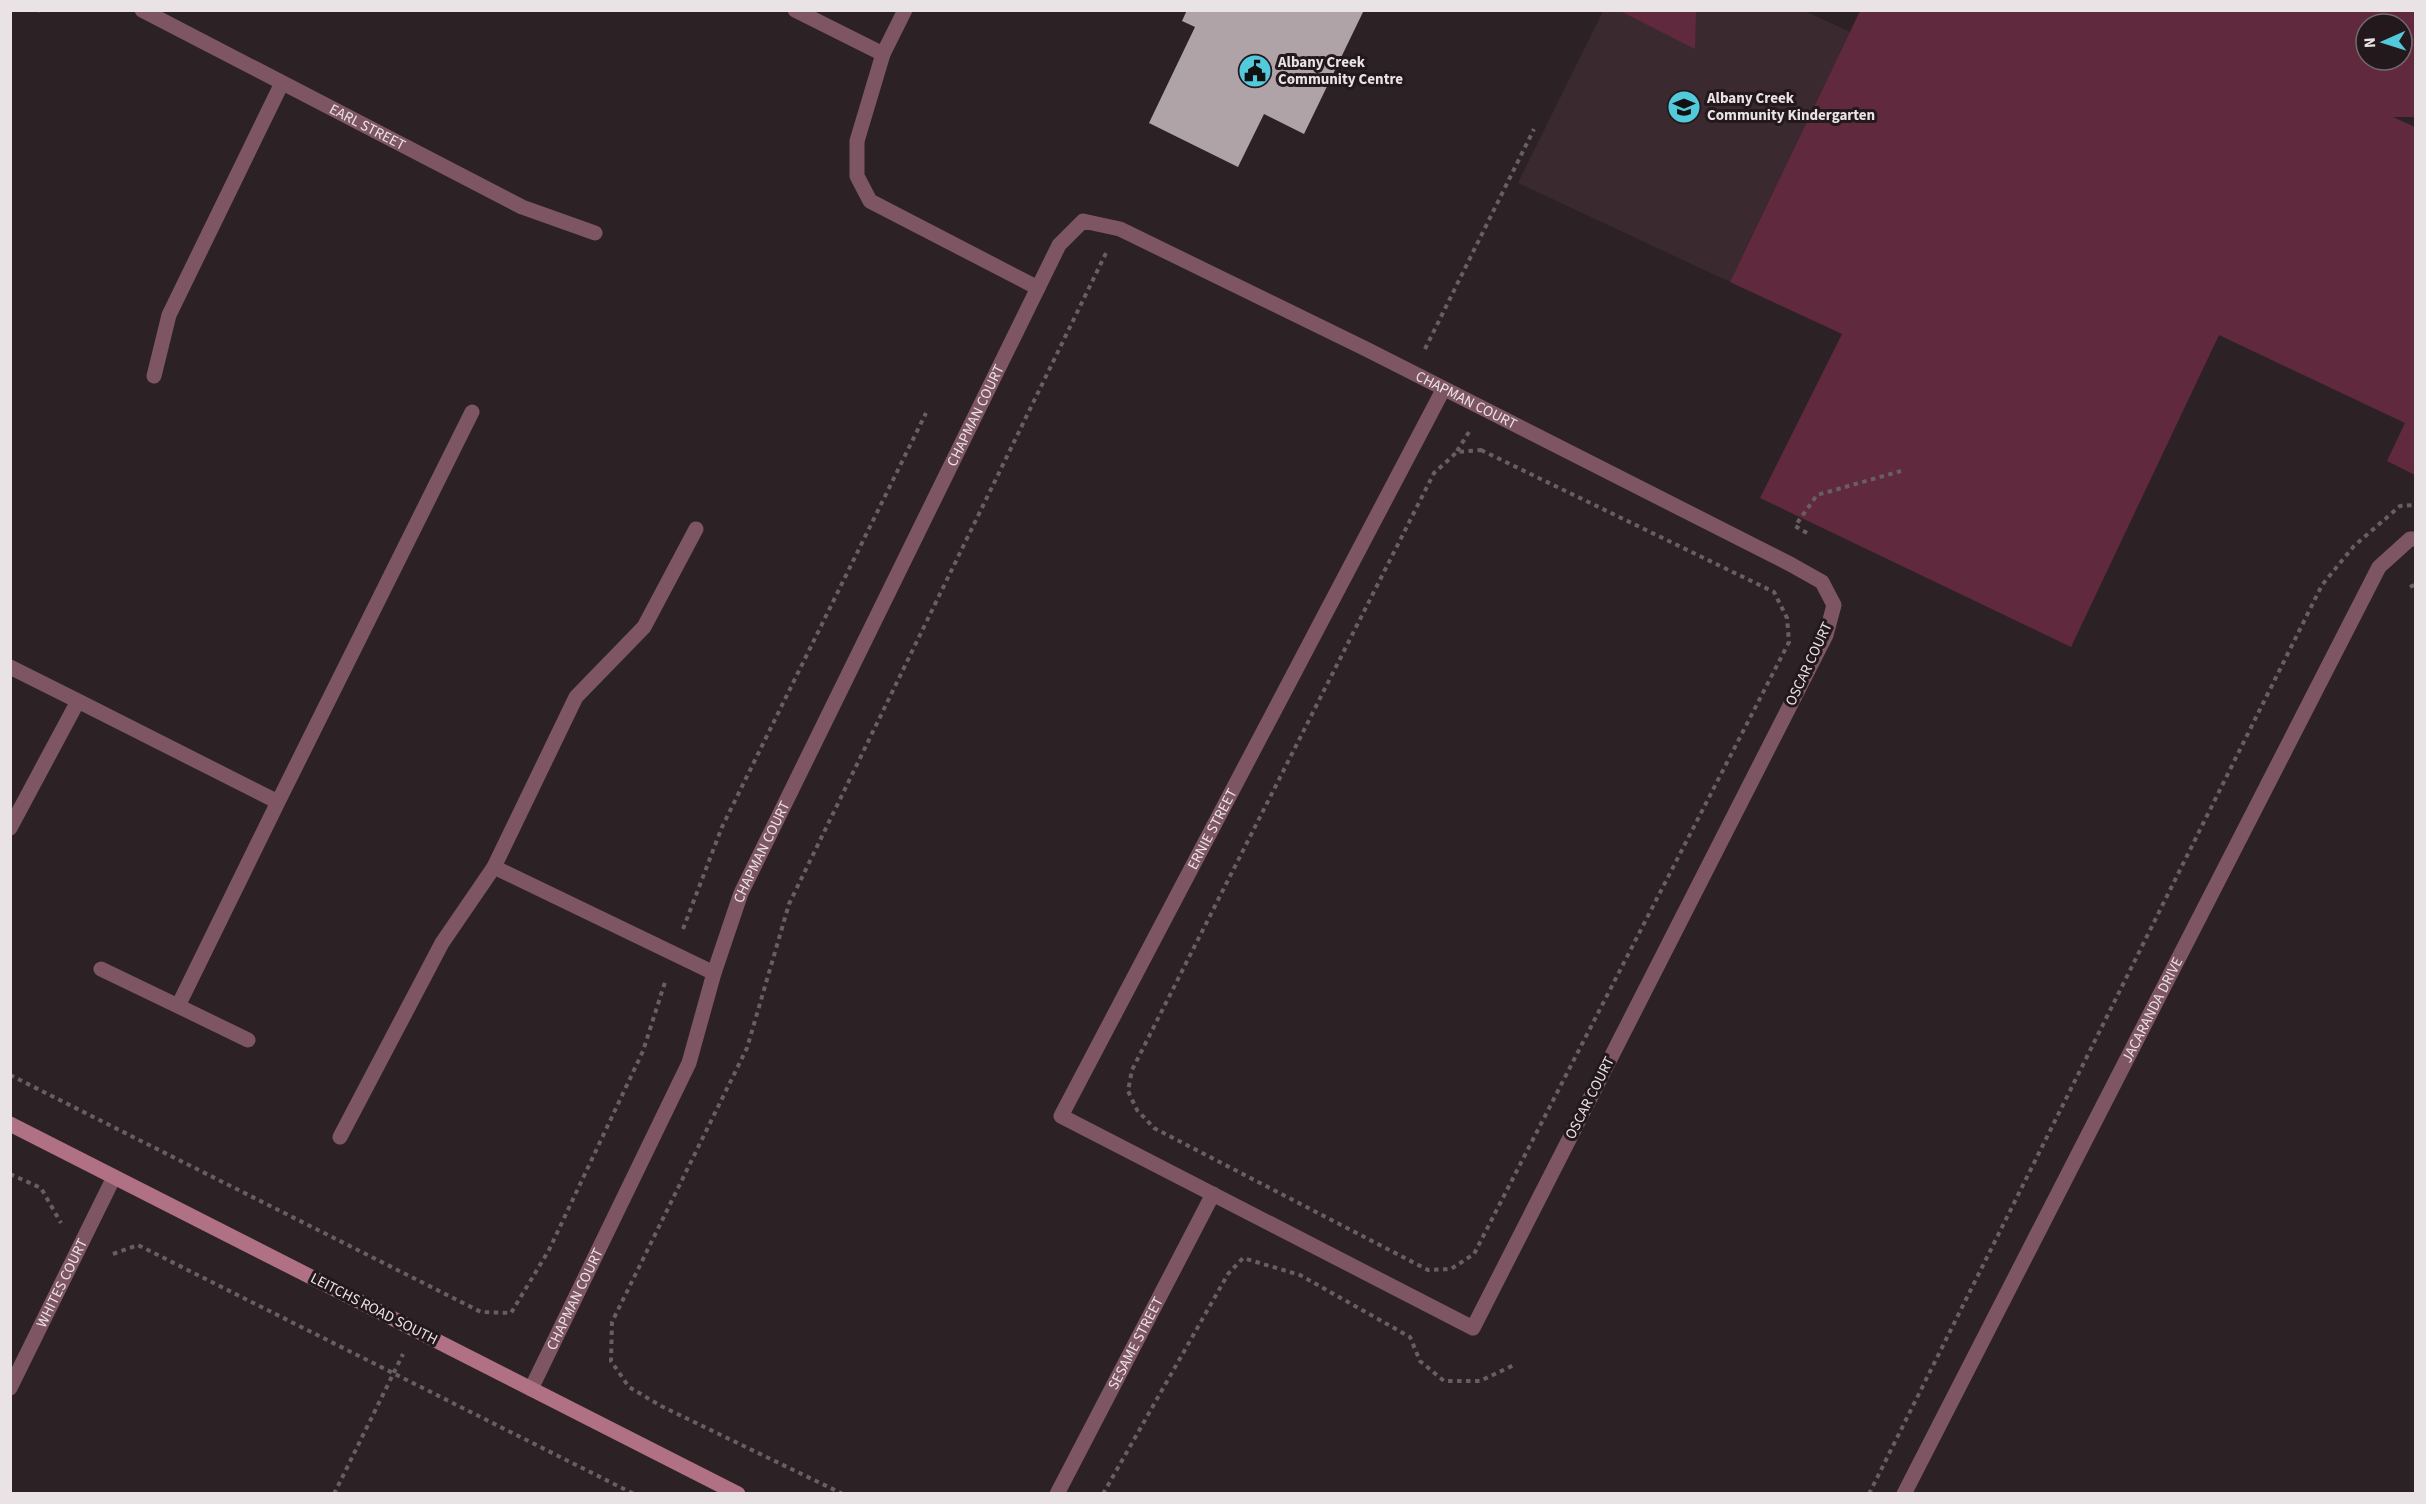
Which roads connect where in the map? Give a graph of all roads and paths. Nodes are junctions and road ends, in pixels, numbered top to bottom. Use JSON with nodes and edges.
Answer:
{"nodes":[{"id":1,"x":142,"y":10,"type":"edge"},
{"id":2,"x":795,"y":10,"type":"edge"},
{"id":3,"x":905,"y":10,"type":"edge"},
{"id":4,"x":883,"y":54,"type":"junction"},
{"id":5,"x":282,"y":83,"type":"junction"},
{"id":6,"x":1534,"y":129,"type":"dead end"},
{"id":7,"x":1120,"y":229,"type":"junction"},
{"id":8,"x":595,"y":233,"type":"dead end"},
{"id":9,"x":1038,"y":288,"type":"junction"},
{"id":10,"x":1413,"y":374,"type":"junction"},
{"id":11,"x":154,"y":376,"type":"dead end"},
{"id":12,"x":1443,"y":390,"type":"junction"},
{"id":13,"x":472,"y":412,"type":"dead end"},
{"id":14,"x":926,"y":413,"type":"dead end"},
{"id":15,"x":1511,"y":465,"type":"joint"},
{"id":16,"x":1901,"y":471,"type":"dead end"},
{"id":17,"x":2415,"y":505,"type":"edge"},
{"id":18,"x":696,"y":529,"type":"dead end"},
{"id":19,"x":1807,"y":533,"type":"dead end"},
{"id":20,"x":2415,"y":539,"type":"edge"},
{"id":21,"x":2415,"y":584,"type":"edge"},
{"id":22,"x":2410,"y":587,"type":"dead end"},
{"id":23,"x":1834,"y":605,"type":"joint"},
{"id":24,"x":10,"y":668,"type":"edge"},
{"id":25,"x":78,"y":701,"type":"junction"},
{"id":26,"x":278,"y":802,"type":"junction"},
{"id":27,"x":10,"y":828,"type":"edge"},
{"id":28,"x":494,"y":867,"type":"junction"},
{"id":29,"x":675,"y":953,"type":"junction"},
{"id":30,"x":101,"y":969,"type":"dead end"},
{"id":31,"x":714,"y":973,"type":"junction"},
{"id":32,"x":178,"y":1006,"type":"junction"},
{"id":33,"x":248,"y":1040,"type":"dead end"},
{"id":34,"x":10,"y":1075,"type":"edge"},
{"id":35,"x":10,"y":1124,"type":"edge"},
{"id":36,"x":340,"y":1137,"type":"dead end"},
{"id":37,"x":10,"y":1174,"type":"edge"},
{"id":38,"x":114,"y":1177,"type":"junction"},
{"id":39,"x":1213,"y":1194,"type":"junction"},
{"id":40,"x":62,"y":1224,"type":"dead end"},
{"id":41,"x":113,"y":1254,"type":"dead end"},
{"id":42,"x":416,"y":1330,"type":"junction"},
{"id":43,"x":1514,"y":1365,"type":"dead end"},
{"id":44,"x":394,"y":1372,"type":"junction"},
{"id":45,"x":10,"y":1388,"type":"edge"},
{"id":46,"x":531,"y":1389,"type":"junction"},
{"id":47,"x":334,"y":1494,"type":"edge"},
{"id":48,"x":634,"y":1494,"type":"edge"},
{"id":49,"x":738,"y":1494,"type":"edge"},
{"id":50,"x":843,"y":1494,"type":"edge"},
{"id":51,"x":1057,"y":1494,"type":"edge"},
{"id":52,"x":1103,"y":1494,"type":"edge"},
{"id":53,"x":1869,"y":1494,"type":"edge"},
{"id":54,"x":1904,"y":1494,"type":"edge"}],
"edges":[{"from":1,"to":5,"type":"street","name":"EARL STREET"},
{"from":2,"to":4,"type":"street"},
{"from":3,"to":4,"type":"street"},
{"from":4,"to":9,"type":"street"},
{"from":5,"to":8,"type":"street","name":"EARL STREET"},
{"from":5,"to":11,"type":"street"},
{"from":6,"to":10,"type":"path"},
{"from":7,"to":9,"type":"street","name":"CHAPMAN COURT"},
{"from":7,"to":10,"type":"street","name":"CHAPMAN COURT"},
{"from":7,"to":50,"type":"path"},
{"from":9,"to":31,"type":"street","name":"CHAPMAN COURT"},
{"from":10,"to":12,"type":"street","name":"CHAPMAN COURT"},
{"from":12,"to":23,"type":"street","name":"CHAPMAN COURT"},
{"from":12,"to":39,"type":"street","name":"ERNIE STREET"},
{"from":13,"to":26,"type":"street"},
{"from":14,"to":29,"type":"path"},
{"from":15,"to":15,"type":"path"},
{"from":16,"to":19,"type":"path"},
{"from":17,"to":53,"type":"path"},
{"from":18,"to":28,"type":"street"},
{"from":20,"to":54,"type":"street","name":"JACARANDA DRIVE"},
{"from":21,"to":22,"type":"path"},
{"from":23,"to":39,"type":"street","name":"OSCAR COURT"},
{"from":24,"to":25,"type":"street"},
{"from":25,"to":26,"type":"street"},
{"from":25,"to":27,"type":"street"},
{"from":26,"to":32,"type":"street"},
{"from":28,"to":29,"type":"street"},
{"from":28,"to":36,"type":"street"},
{"from":29,"to":31,"type":"street"},
{"from":29,"to":34,"type":"path"},
{"from":30,"to":32,"type":"street"},
{"from":31,"to":46,"type":"street","name":"CHAPMAN COURT"},
{"from":32,"to":33,"type":"street"},
{"from":35,"to":38,"type":"street","name":"LEITCHS ROAD SOUTH"},
{"from":37,"to":40,"type":"path"},
{"from":38,"to":42,"type":"street","name":"LEITCHS ROAD SOUTH"},
{"from":38,"to":45,"type":"street","name":"WHITES COURT"},
{"from":39,"to":51,"type":"street","name":"SESAME STREET"},
{"from":41,"to":44,"type":"path"},
{"from":42,"to":44,"type":"path"},
{"from":42,"to":46,"type":"street","name":"LEITCHS ROAD SOUTH"},
{"from":43,"to":52,"type":"path"},
{"from":44,"to":47,"type":"path"},
{"from":44,"to":48,"type":"path"},
{"from":46,"to":49,"type":"street","name":"LEITCHS ROAD SOUTH"}]}
